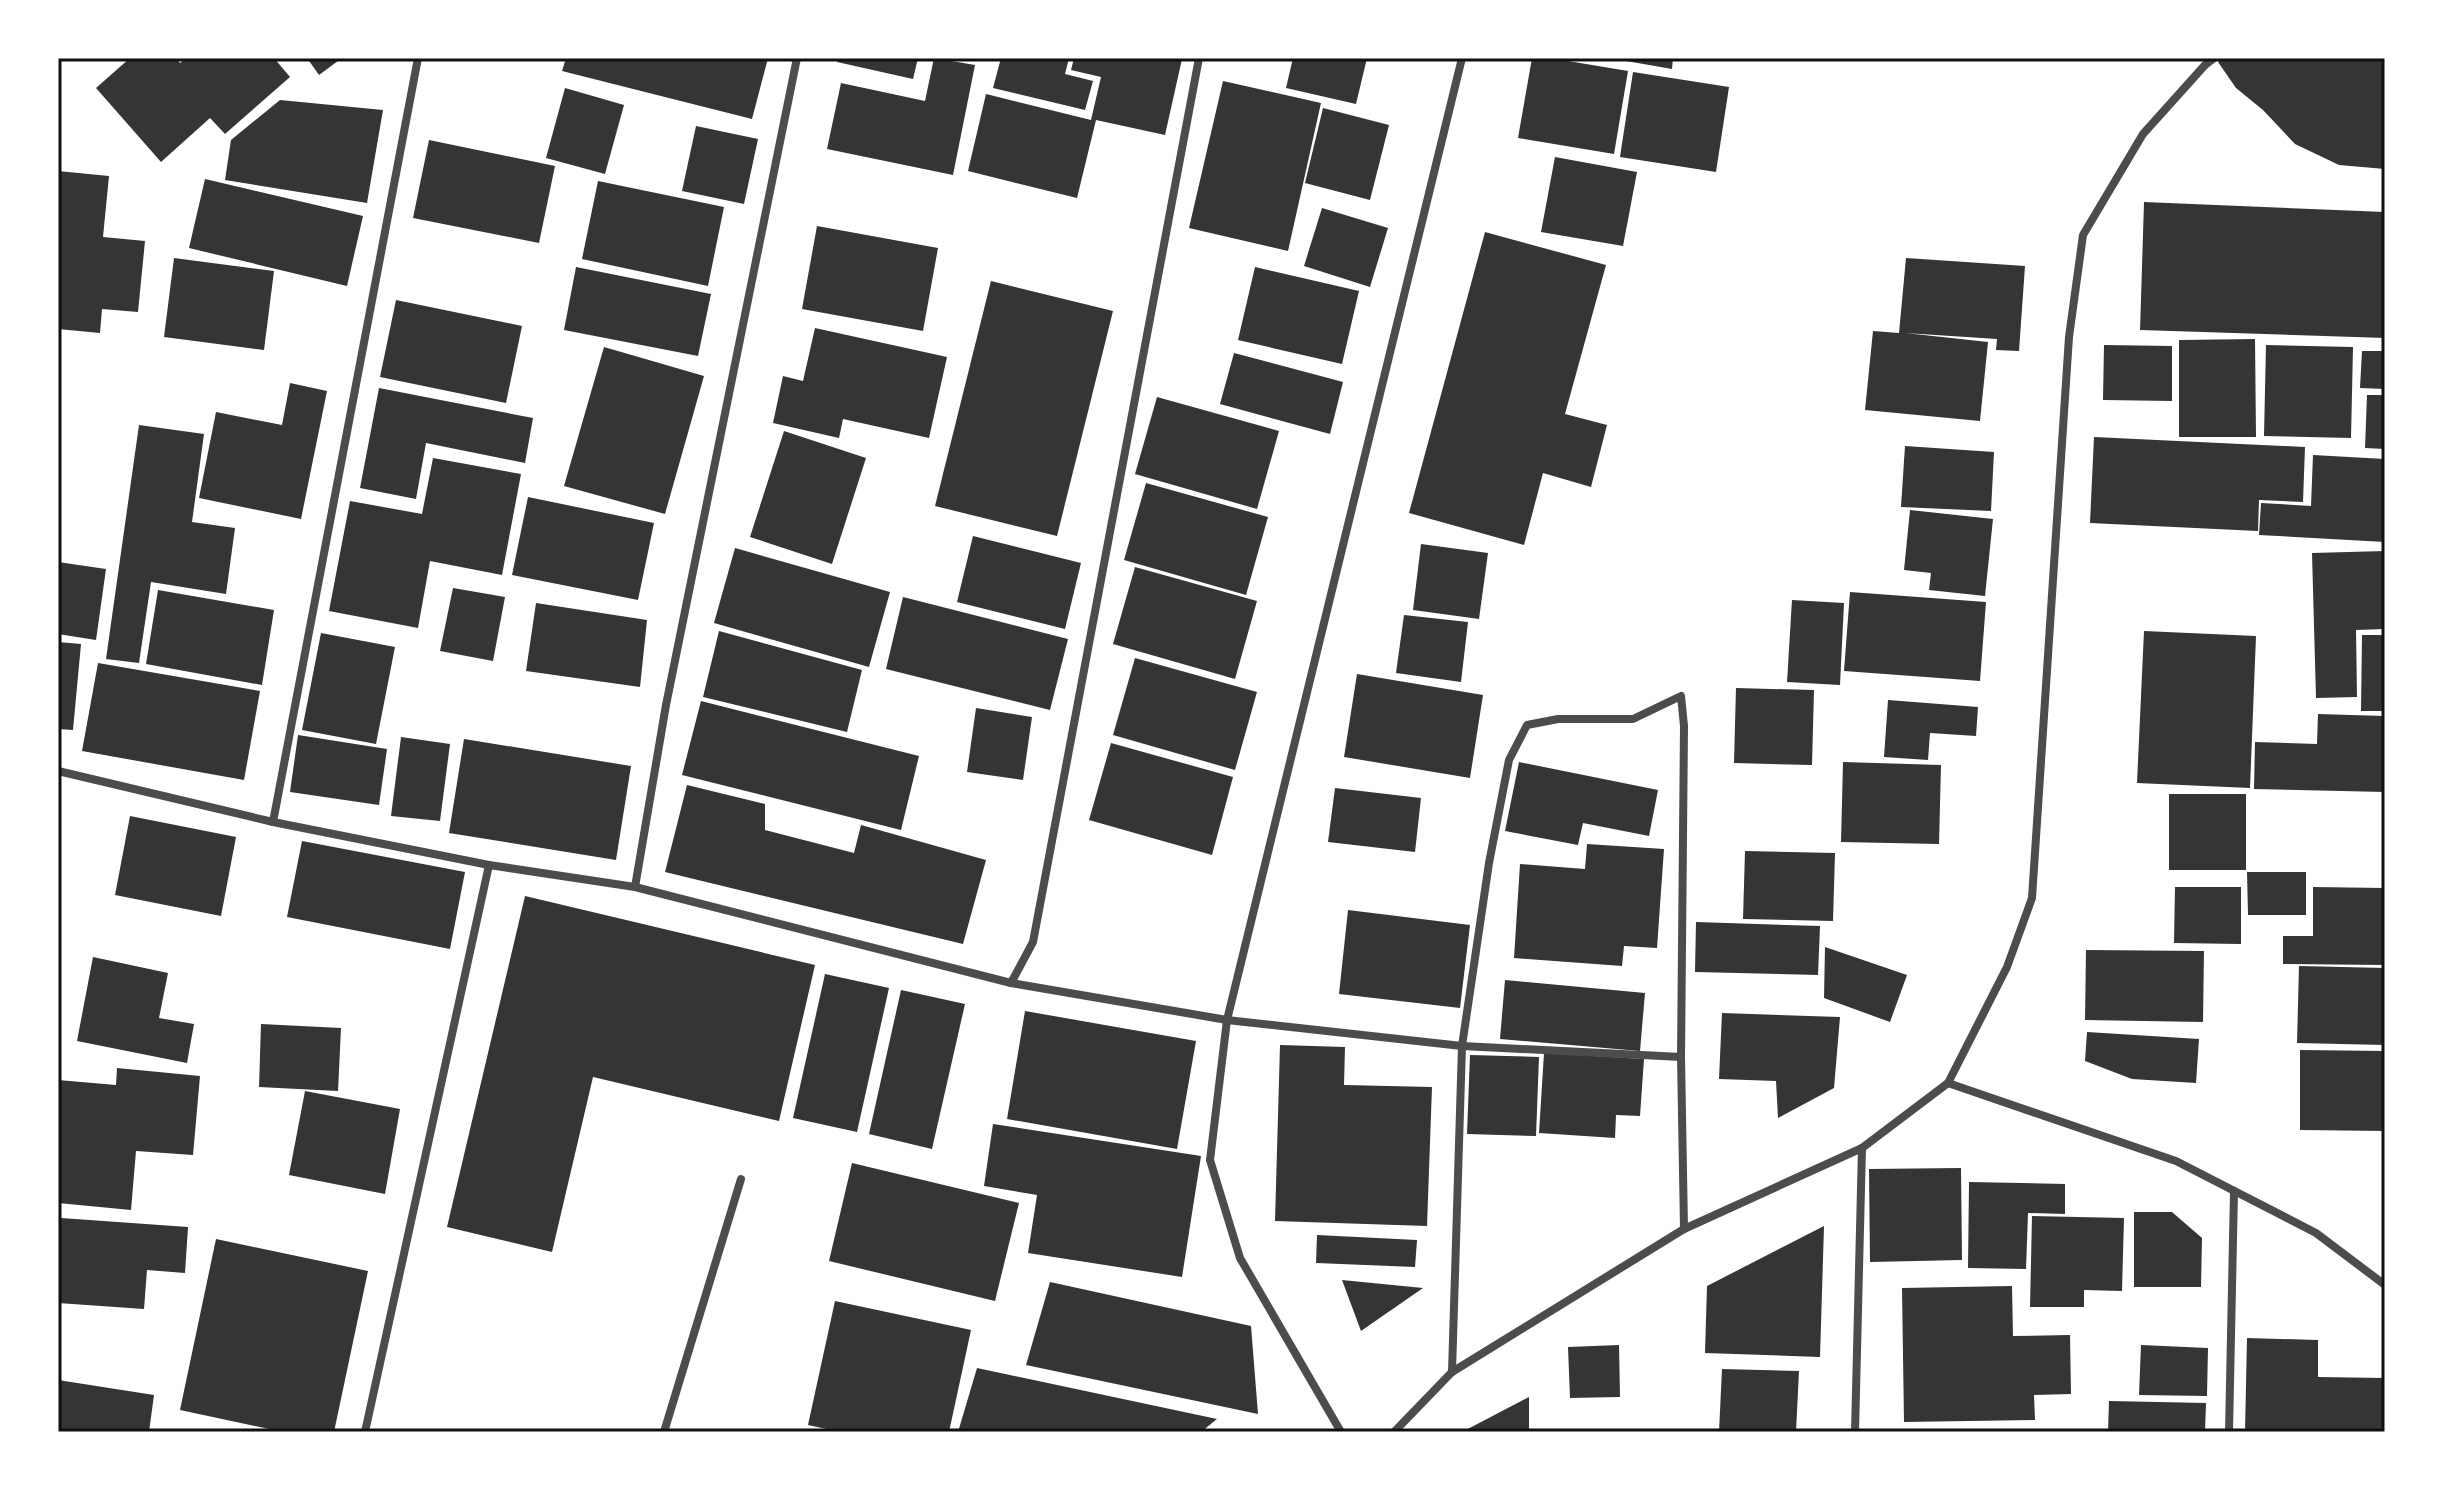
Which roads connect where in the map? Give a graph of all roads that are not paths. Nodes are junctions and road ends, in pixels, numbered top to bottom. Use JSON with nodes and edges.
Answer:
{"nodes":[{"id":1,"x":418,"y":58,"type":"edge"},
{"id":2,"x":797,"y":58,"type":"edge"},
{"id":3,"x":1199,"y":58,"type":"edge"},
{"id":4,"x":1462,"y":58,"type":"edge"},
{"id":5,"x":2214,"y":58,"type":"edge"},
{"id":6,"x":58,"y":771,"type":"edge"},
{"id":7,"x":273,"y":822,"type":"junction"},
{"id":8,"x":489,"y":865,"type":"junction"},
{"id":9,"x":635,"y":887,"type":"junction"},
{"id":10,"x":1011,"y":983,"type":"junction"},
{"id":11,"x":1227,"y":1020,"type":"junction"},
{"id":12,"x":1462,"y":1046,"type":"junction"},
{"id":13,"x":1681,"y":1057,"type":"junction"},
{"id":14,"x":1948,"y":1083,"type":"junction"},
{"id":15,"x":1862,"y":1148,"type":"junction"},
{"id":16,"x":741,"y":1179,"type":"dead end"},
{"id":17,"x":2234,"y":1191,"type":"junction"},
{"id":18,"x":1684,"y":1229,"type":"junction"},
{"id":19,"x":2385,"y":1285,"type":"edge"},
{"id":20,"x":1452,"y":1372,"type":"junction"},
{"id":21,"x":365,"y":1432,"type":"edge"},
{"id":22,"x":664,"y":1432,"type":"edge"},
{"id":23,"x":1341,"y":1432,"type":"edge"},
{"id":24,"x":1394,"y":1432,"type":"edge"},
{"id":25,"x":1855,"y":1432,"type":"edge"},
{"id":26,"x":2229,"y":1432,"type":"edge"}],
"edges":[{"from":1,"to":7,"type":"street"},
{"from":2,"to":9,"type":"street"},
{"from":3,"to":10,"type":"street"},
{"from":4,"to":11,"type":"street"},
{"from":5,"to":14,"type":"street"},
{"from":6,"to":7,"type":"street"},
{"from":7,"to":8,"type":"street"},
{"from":8,"to":9,"type":"street"},
{"from":8,"to":21,"type":"street"},
{"from":9,"to":10,"type":"street"},
{"from":10,"to":11,"type":"street"},
{"from":11,"to":12,"type":"street"},
{"from":11,"to":23,"type":"street"},
{"from":12,"to":13,"type":"street"},
{"from":12,"to":13,"type":"street"},
{"from":12,"to":20,"type":"street"},
{"from":13,"to":18,"type":"street"},
{"from":14,"to":15,"type":"street"},
{"from":14,"to":17,"type":"street"},
{"from":15,"to":18,"type":"street"},
{"from":15,"to":25,"type":"street"},
{"from":16,"to":22,"type":"street"},
{"from":17,"to":19,"type":"street"},
{"from":17,"to":26,"type":"street"},
{"from":18,"to":20,"type":"street"},
{"from":20,"to":24,"type":"street"}]}
